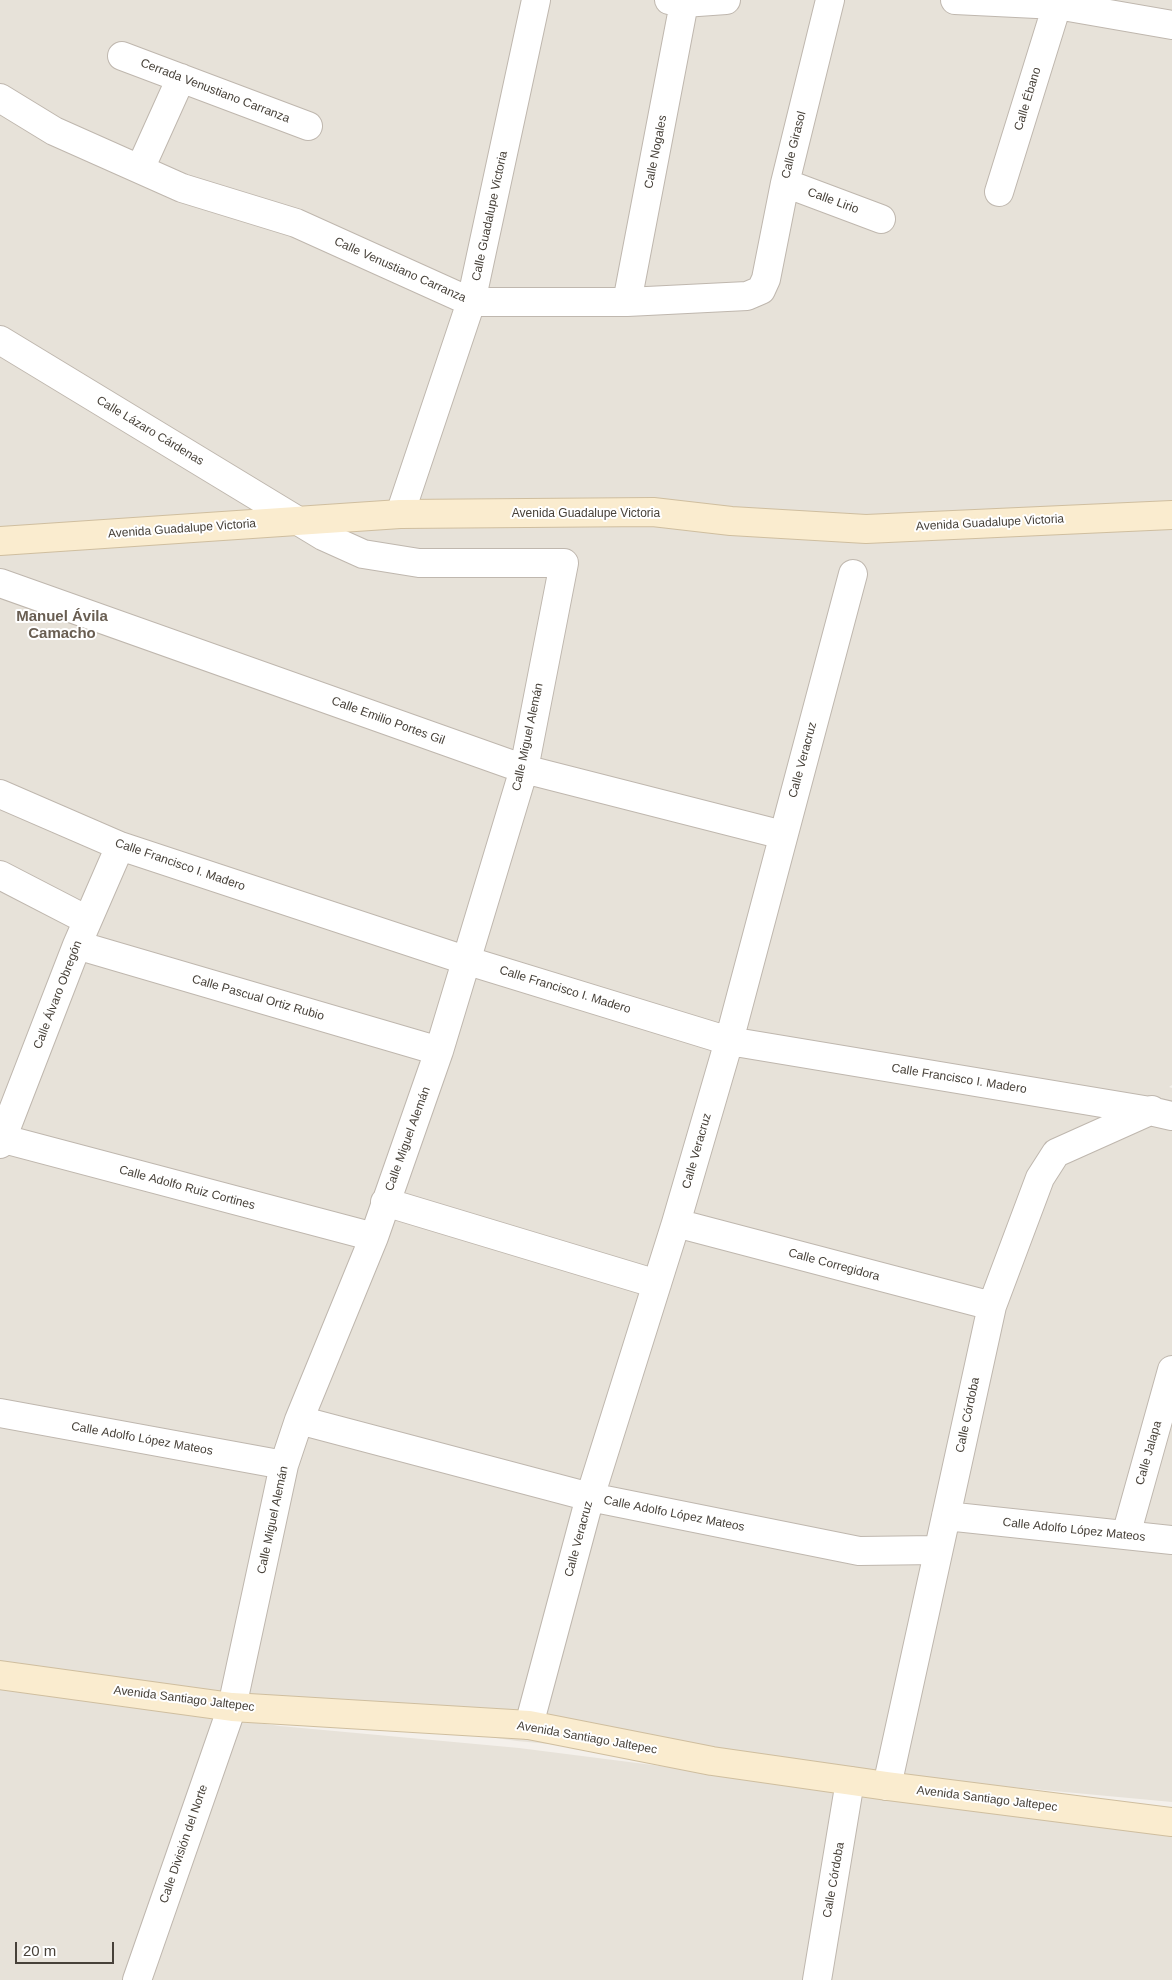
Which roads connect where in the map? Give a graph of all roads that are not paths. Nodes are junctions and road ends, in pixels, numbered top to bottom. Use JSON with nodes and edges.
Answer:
{"nodes":[{"id":1,"x":536,"y":0,"type":"edge"},
{"id":2,"x":726,"y":0,"type":"edge"},
{"id":3,"x":830,"y":0,"type":"edge"},
{"id":4,"x":955,"y":0,"type":"edge"},
{"id":5,"x":676,"y":1,"type":"edge"},
{"id":6,"x":1057,"y":5,"type":"junction"},
{"id":7,"x":1172,"y":25,"type":"edge"},
{"id":8,"x":122,"y":56,"type":"dead end"},
{"id":9,"x":181,"y":78,"type":"junction"},
{"id":10,"x":0,"y":98,"type":"edge"},
{"id":11,"x":308,"y":126,"type":"dead end"},
{"id":12,"x":140,"y":169,"type":"junction"},
{"id":13,"x":785,"y":183,"type":"junction"},
{"id":14,"x":999,"y":192,"type":"dead end"},
{"id":15,"x":881,"y":218,"type":"dead end"},
{"id":16,"x":761,"y":290,"type":"joint"},
{"id":17,"x":472,"y":302,"type":"junction"},
{"id":18,"x":627,"y":302,"type":"junction"},
{"id":19,"x":0,"y":340,"type":"edge"},
{"id":20,"x":400,"y":514,"type":"junction"},
{"id":21,"x":1172,"y":515,"type":"edge"},
{"id":22,"x":300,"y":521,"type":"junction"},
{"id":23,"x":0,"y":541,"type":"edge"},
{"id":24,"x":564,"y":563,"type":"joint"},
{"id":25,"x":854,"y":574,"type":"dead end"},
{"id":26,"x":0,"y":583,"type":"edge"},
{"id":27,"x":524,"y":769,"type":"junction"},
{"id":28,"x":0,"y":794,"type":"edge"},
{"id":29,"x":783,"y":835,"type":"junction"},
{"id":30,"x":120,"y":846,"type":"junction"},
{"id":31,"x":0,"y":875,"type":"edge"},
{"id":32,"x":87,"y":920,"type":"junction"},
{"id":33,"x":77,"y":945,"type":"junction"},
{"id":34,"x":465,"y":960,"type":"junction"},
{"id":35,"x":729,"y":1041,"type":"junction"},
{"id":36,"x":439,"y":1051,"type":"junction"},
{"id":37,"x":1165,"y":1110,"type":"edge"},
{"id":38,"x":1,"y":1141,"type":"edge"},
{"id":39,"x":385,"y":1202,"type":"junction"},
{"id":40,"x":676,"y":1223,"type":"junction"},
{"id":41,"x":374,"y":1237,"type":"junction"},
{"id":42,"x":657,"y":1284,"type":"junction"},
{"id":43,"x":992,"y":1306,"type":"junction"},
{"id":44,"x":1172,"y":1370,"type":"edge"},
{"id":45,"x":0,"y":1413,"type":"edge"},
{"id":46,"x":298,"y":1420,"type":"junction"},
{"id":47,"x":284,"y":1465,"type":"junction"},
{"id":48,"x":590,"y":1497,"type":"junction"},
{"id":49,"x":946,"y":1516,"type":"junction"},
{"id":50,"x":1126,"y":1535,"type":"junction"},
{"id":51,"x":1172,"y":1540,"type":"edge"},
{"id":52,"x":937,"y":1550,"type":"junction"},
{"id":53,"x":0,"y":1675,"type":"edge"},
{"id":54,"x":232,"y":1707,"type":"junction"},
{"id":55,"x":529,"y":1725,"type":"junction"},
{"id":56,"x":850,"y":1781,"type":"junction"},
{"id":57,"x":886,"y":1786,"type":"junction"},
{"id":58,"x":1172,"y":1822,"type":"edge"},
{"id":59,"x":137,"y":1980,"type":"edge"},
{"id":60,"x":817,"y":1980,"type":"edge"}],
"edges":[{"from":1,"to":17,"type":"street","name":"Calle Guadalupe Victoria"},
{"from":2,"to":5,"type":"street"},
{"from":3,"to":13,"type":"street","name":"Calle Girasol"},
{"from":4,"to":6,"type":"street"},
{"from":5,"to":18,"type":"street","name":"Calle Nogales"},
{"from":6,"to":7,"type":"street"},
{"from":6,"to":14,"type":"street","name":"Calle Ébano"},
{"from":8,"to":9,"type":"street","name":"Cerrada Venustiano Carranza"},
{"from":9,"to":11,"type":"street","name":"Cerrada Venustiano Carranza"},
{"from":9,"to":12,"type":"street"},
{"from":10,"to":12,"type":"street","name":"Calle Venustiano Carranza"},
{"from":12,"to":17,"type":"street","name":"Calle Venustiano Carranza"},
{"from":13,"to":15,"type":"street","name":"Calle Lirio"},
{"from":13,"to":16,"type":"street","name":"Calle Girasol"},
{"from":16,"to":18,"type":"street","name":"Calle Venustiano Carranza"},
{"from":17,"to":18,"type":"street","name":"Calle Venustiano Carranza"},
{"from":17,"to":20,"type":"street","name":"Calle Guadalupe Victoria"},
{"from":19,"to":22,"type":"street","name":"Calle Lázaro Cárdenas"},
{"from":20,"to":21,"type":"street","name":"Avenida Guadalupe Victoria"},
{"from":20,"to":22,"type":"street","name":"Avenida Guadalupe Victoria"},
{"from":22,"to":23,"type":"street","name":"Avenida Guadalupe Victoria"},
{"from":22,"to":24,"type":"street","name":"Calle Lázaro Cárdenas"},
{"from":24,"to":27,"type":"street","name":"Calle Miguel Alemán"},
{"from":25,"to":29,"type":"street","name":"Calle Veracruz"},
{"from":26,"to":27,"type":"street","name":"Calle Emilio Portes Gil"},
{"from":27,"to":29,"type":"street","name":"Calle Emilio Portes Gil"},
{"from":27,"to":34,"type":"street","name":"Calle Miguel Alemán"},
{"from":28,"to":30,"type":"street","name":"Calle Francisco I. Madero"},
{"from":29,"to":35,"type":"street","name":"Calle Veracruz"},
{"from":30,"to":32,"type":"street","name":"Calle Álvaro Obregón"},
{"from":30,"to":34,"type":"street","name":"Calle Francisco I. Madero"},
{"from":31,"to":32,"type":"street"},
{"from":32,"to":33,"type":"street","name":"Calle Álvaro Obregón"},
{"from":33,"to":36,"type":"street","name":"Calle Pascual Ortiz Rubio"},
{"from":33,"to":38,"type":"street","name":"Calle Álvaro Obregón"},
{"from":34,"to":35,"type":"street","name":"Calle Francisco I. Madero"},
{"from":34,"to":36,"type":"street","name":"Calle Miguel Alemán"},
{"from":35,"to":37,"type":"street","name":"Calle Francisco I. Madero"},
{"from":35,"to":40,"type":"street","name":"Calle Veracruz"},
{"from":36,"to":39,"type":"street","name":"Calle Miguel Alemán"},
{"from":37,"to":43,"type":"street","name":"Calle Córdoba"},
{"from":38,"to":41,"type":"street","name":"Calle Adolfo Ruiz Cortines"},
{"from":39,"to":41,"type":"street","name":"Calle Miguel Alemán"},
{"from":39,"to":42,"type":"street"},
{"from":40,"to":42,"type":"street","name":"Calle Veracruz"},
{"from":40,"to":43,"type":"street","name":"Calle Corregidora"},
{"from":41,"to":46,"type":"street","name":"Calle Miguel Alemán"},
{"from":42,"to":48,"type":"street","name":"Calle Veracruz"},
{"from":43,"to":49,"type":"street","name":"Calle Córdoba"},
{"from":44,"to":50,"type":"street","name":"Calle Jalapa"},
{"from":45,"to":47,"type":"street","name":"Calle Adolfo López Mateos"},
{"from":46,"to":47,"type":"street","name":"Calle Miguel Alemán"},
{"from":46,"to":48,"type":"street","name":"Calle Adolfo López Mateos"},
{"from":47,"to":54,"type":"street","name":"Calle Miguel Alemán"},
{"from":48,"to":52,"type":"street","name":"Calle Adolfo López Mateos"},
{"from":48,"to":55,"type":"street","name":"Calle Veracruz"},
{"from":49,"to":50,"type":"street","name":"Calle Adolfo López Mateos"},
{"from":49,"to":52,"type":"street","name":"Calle Córdoba"},
{"from":50,"to":51,"type":"street","name":"Calle Adolfo López Mateos"},
{"from":52,"to":57,"type":"street","name":"Calle Córdoba"},
{"from":53,"to":54,"type":"street","name":"Avenida Santiago Jaltepec"},
{"from":54,"to":55,"type":"street","name":"Avenida Santiago Jaltepec"},
{"from":54,"to":59,"type":"street","name":"Calle División del Norte"},
{"from":55,"to":56,"type":"street","name":"Avenida Santiago Jaltepec"},
{"from":56,"to":57,"type":"street","name":"Avenida Santiago Jaltepec"},
{"from":56,"to":60,"type":"street","name":"Calle Córdoba"},
{"from":57,"to":58,"type":"street","name":"Avenida Santiago Jaltepec"}]}
